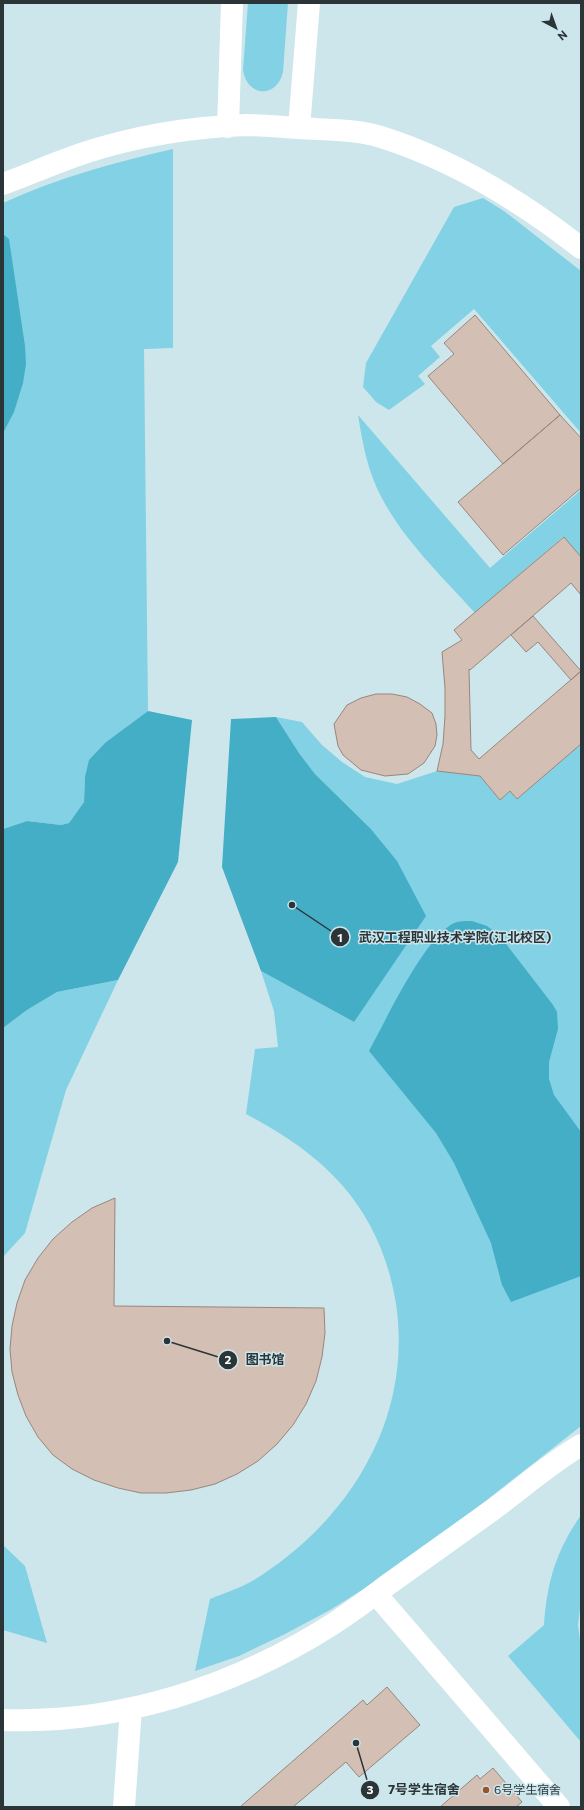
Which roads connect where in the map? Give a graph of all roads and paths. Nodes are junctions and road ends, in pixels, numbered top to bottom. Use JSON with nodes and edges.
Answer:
{"nodes":[{"id":1,"x":232,"y":3,"type":"edge"},
{"id":2,"x":309,"y":3,"type":"edge"},
{"id":3,"x":228,"y":127,"type":"junction"},
{"id":4,"x":299,"y":128,"type":"junction"},
{"id":5,"x":3,"y":184,"type":"edge"},
{"id":6,"x":581,"y":248,"type":"edge"},
{"id":7,"x":581,"y":1445,"type":"edge"},
{"id":8,"x":376,"y":1594,"type":"junction"},
{"id":9,"x":131,"y":1708,"type":"junction"},
{"id":10,"x":3,"y":1720,"type":"edge"},
{"id":11,"x":124,"y":1807,"type":"edge"},
{"id":12,"x":559,"y":1807,"type":"edge"}],
"edges":[{"from":1,"to":3,"type":"lane"},
{"from":2,"to":4,"type":"lane"},
{"from":3,"to":4,"type":"lane"},
{"from":3,"to":5,"type":"lane"},
{"from":4,"to":6,"type":"lane"},
{"from":7,"to":8,"type":"lane"},
{"from":8,"to":9,"type":"lane"},
{"from":8,"to":12,"type":"lane"},
{"from":9,"to":10,"type":"lane"},
{"from":9,"to":11,"type":"lane"}]}
